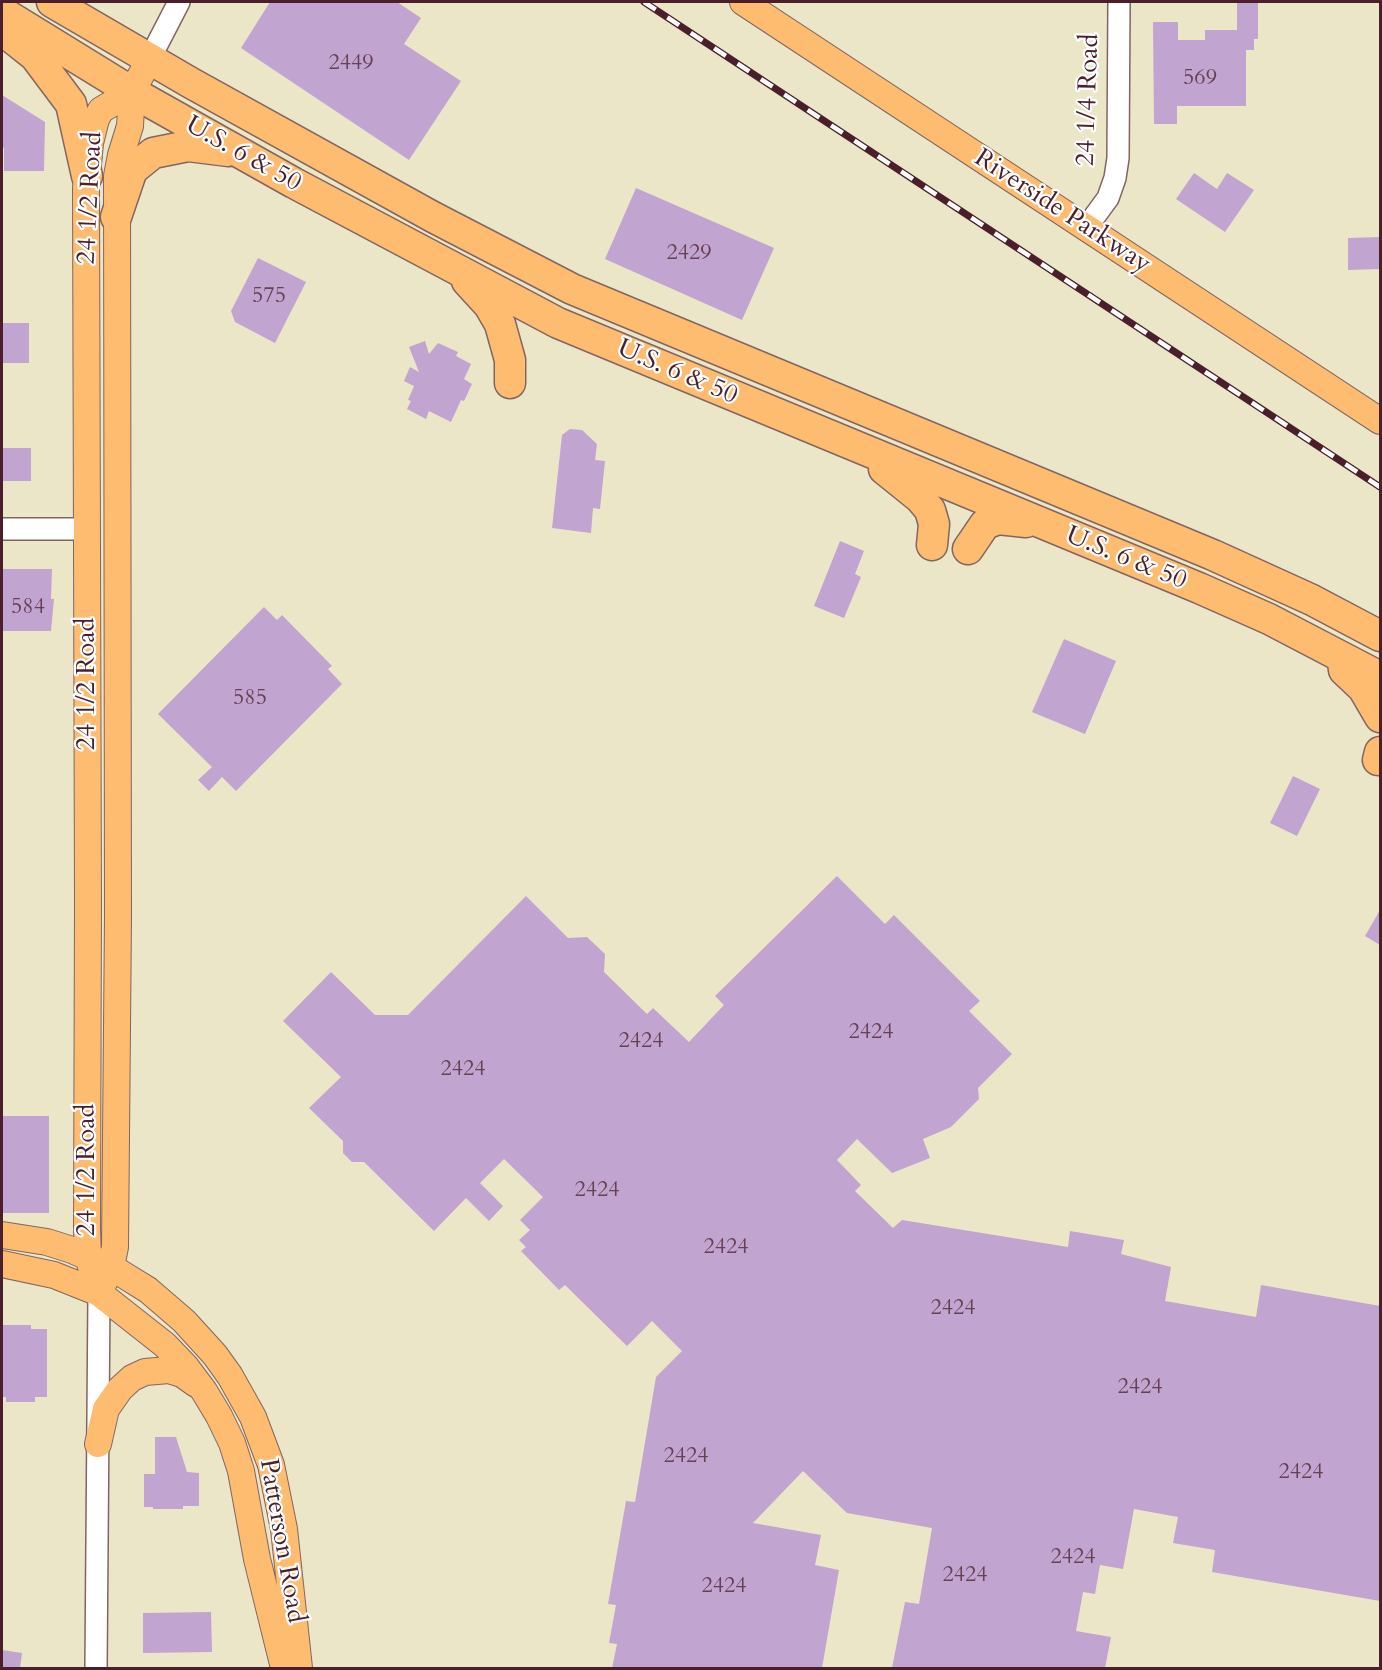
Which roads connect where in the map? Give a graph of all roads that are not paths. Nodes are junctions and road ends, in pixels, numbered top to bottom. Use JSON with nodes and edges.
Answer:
{"nodes":[{"id":1,"x":52,"y":2,"type":"edge"},
{"id":2,"x":179,"y":2,"type":"edge"},
{"id":3,"x":743,"y":2,"type":"edge"},
{"id":4,"x":1119,"y":2,"type":"edge"},
{"id":5,"x":2,"y":12,"type":"edge"},
{"id":6,"x":2,"y":29,"type":"edge"},
{"id":7,"x":149,"y":60,"type":"junction"},
{"id":8,"x":132,"y":92,"type":"junction"},
{"id":9,"x":240,"y":153,"type":"junction"},
{"id":10,"x":87,"y":176,"type":"junction"},
{"id":11,"x":116,"y":218,"type":"junction"},
{"id":12,"x":1086,"y":228,"type":"junction"},
{"id":13,"x":446,"y":265,"type":"junction"},
{"id":14,"x":510,"y":383,"type":"dead end"},
{"id":15,"x":1380,"y":421,"type":"edge"},
{"id":16,"x":87,"y":427,"type":"junction"},
{"id":17,"x":855,"y":446,"type":"junction"},
{"id":18,"x":2,"y":529,"type":"edge"},
{"id":19,"x":87,"y":529,"type":"junction"},
{"id":20,"x":1053,"y":529,"type":"junction"},
{"id":21,"x":118,"y":537,"type":"junction"},
{"id":22,"x":932,"y":545,"type":"dead end"},
{"id":23,"x":968,"y":549,"type":"dead end"},
{"id":24,"x":1312,"y":600,"type":"junction"},
{"id":25,"x":1380,"y":630,"type":"edge"},
{"id":26,"x":1380,"y":636,"type":"edge"},
{"id":27,"x":117,"y":649,"type":"junction"},
{"id":28,"x":1343,"y":656,"type":"junction"},
{"id":29,"x":1380,"y":678,"type":"edge"},
{"id":30,"x":1380,"y":717,"type":"edge"},
{"id":31,"x":2,"y":1235,"type":"edge"},
{"id":32,"x":100,"y":1262,"type":"junction"},
{"id":33,"x":2,"y":1264,"type":"edge"},
{"id":34,"x":99,"y":1293,"type":"junction"},
{"id":35,"x":204,"y":1391,"type":"junction"},
{"id":36,"x":98,"y":1444,"type":"junction"},
{"id":37,"x":96,"y":1668,"type":"edge"},
{"id":38,"x":284,"y":1668,"type":"edge"},
{"id":39,"x":299,"y":1668,"type":"edge"}],
"edges":[{"from":1,"to":7,"type":"highway","name":"U.S. 6 & 50"},
{"from":2,"to":7,"type":"street"},
{"from":3,"to":12,"type":"main road","name":"Riverside Parkway"},
{"from":4,"to":12,"type":"street","name":"24 1/4 Road"},
{"from":5,"to":8,"type":"highway","name":"U.S. 6 & 50"},
{"from":6,"to":10,"type":"highway"},
{"from":7,"to":8,"type":"main road","name":"24 1/2 Road"},
{"from":7,"to":24,"type":"highway","name":"U.S. 6 & 50"},
{"from":8,"to":9,"type":"highway","name":"U.S. 6 & 50"},
{"from":8,"to":10,"type":"main road","name":"24 1/2 Road"},
{"from":8,"to":11,"type":"main road","name":"24 1/2 Road"},
{"from":9,"to":11,"type":"highway"},
{"from":9,"to":13,"type":"highway","name":"U.S. 6 & 50"},
{"from":10,"to":16,"type":"main road","name":"24 1/2 Road"},
{"from":11,"to":21,"type":"main road","name":"24 1/2 Road"},
{"from":12,"to":15,"type":"main road","name":"Riverside Parkway"},
{"from":13,"to":14,"type":"highway"},
{"from":13,"to":17,"type":"highway","name":"U.S. 6 & 50"},
{"from":16,"to":19,"type":"main road","name":"24 1/2 Road"},
{"from":16,"to":21,"type":"main road"},
{"from":17,"to":20,"type":"highway","name":"U.S. 6 & 50"},
{"from":17,"to":22,"type":"highway"},
{"from":18,"to":19,"type":"street"},
{"from":19,"to":27,"type":"main road"},
{"from":19,"to":32,"type":"main road","name":"24 1/2 Road"},
{"from":20,"to":23,"type":"highway"},
{"from":20,"to":28,"type":"highway","name":"U.S. 6 & 50"},
{"from":21,"to":27,"type":"main road","name":"24 1/2 Road"},
{"from":24,"to":25,"type":"highway"},
{"from":24,"to":26,"type":"highway","name":"U.S. 6 & 50"},
{"from":27,"to":32,"type":"main road","name":"24 1/2 Road"},
{"from":28,"to":29,"type":"highway","name":"U.S. 6 & 50"},
{"from":28,"to":30,"type":"highway"},
{"from":31,"to":32,"type":"main road","name":"Patterson Road"},
{"from":32,"to":34,"type":"main road","name":"24 1/2 Road"},
{"from":32,"to":39,"type":"main road","name":"Patterson Road"},
{"from":33,"to":34,"type":"main road","name":"Patterson Road"},
{"from":34,"to":35,"type":"main road","name":"Patterson Road"},
{"from":34,"to":36,"type":"street","name":"24 1/2 Road"},
{"from":35,"to":36,"type":"main road"},
{"from":35,"to":38,"type":"main road","name":"Patterson Road"},
{"from":36,"to":37,"type":"street","name":"24 1/2 Road"}]}
